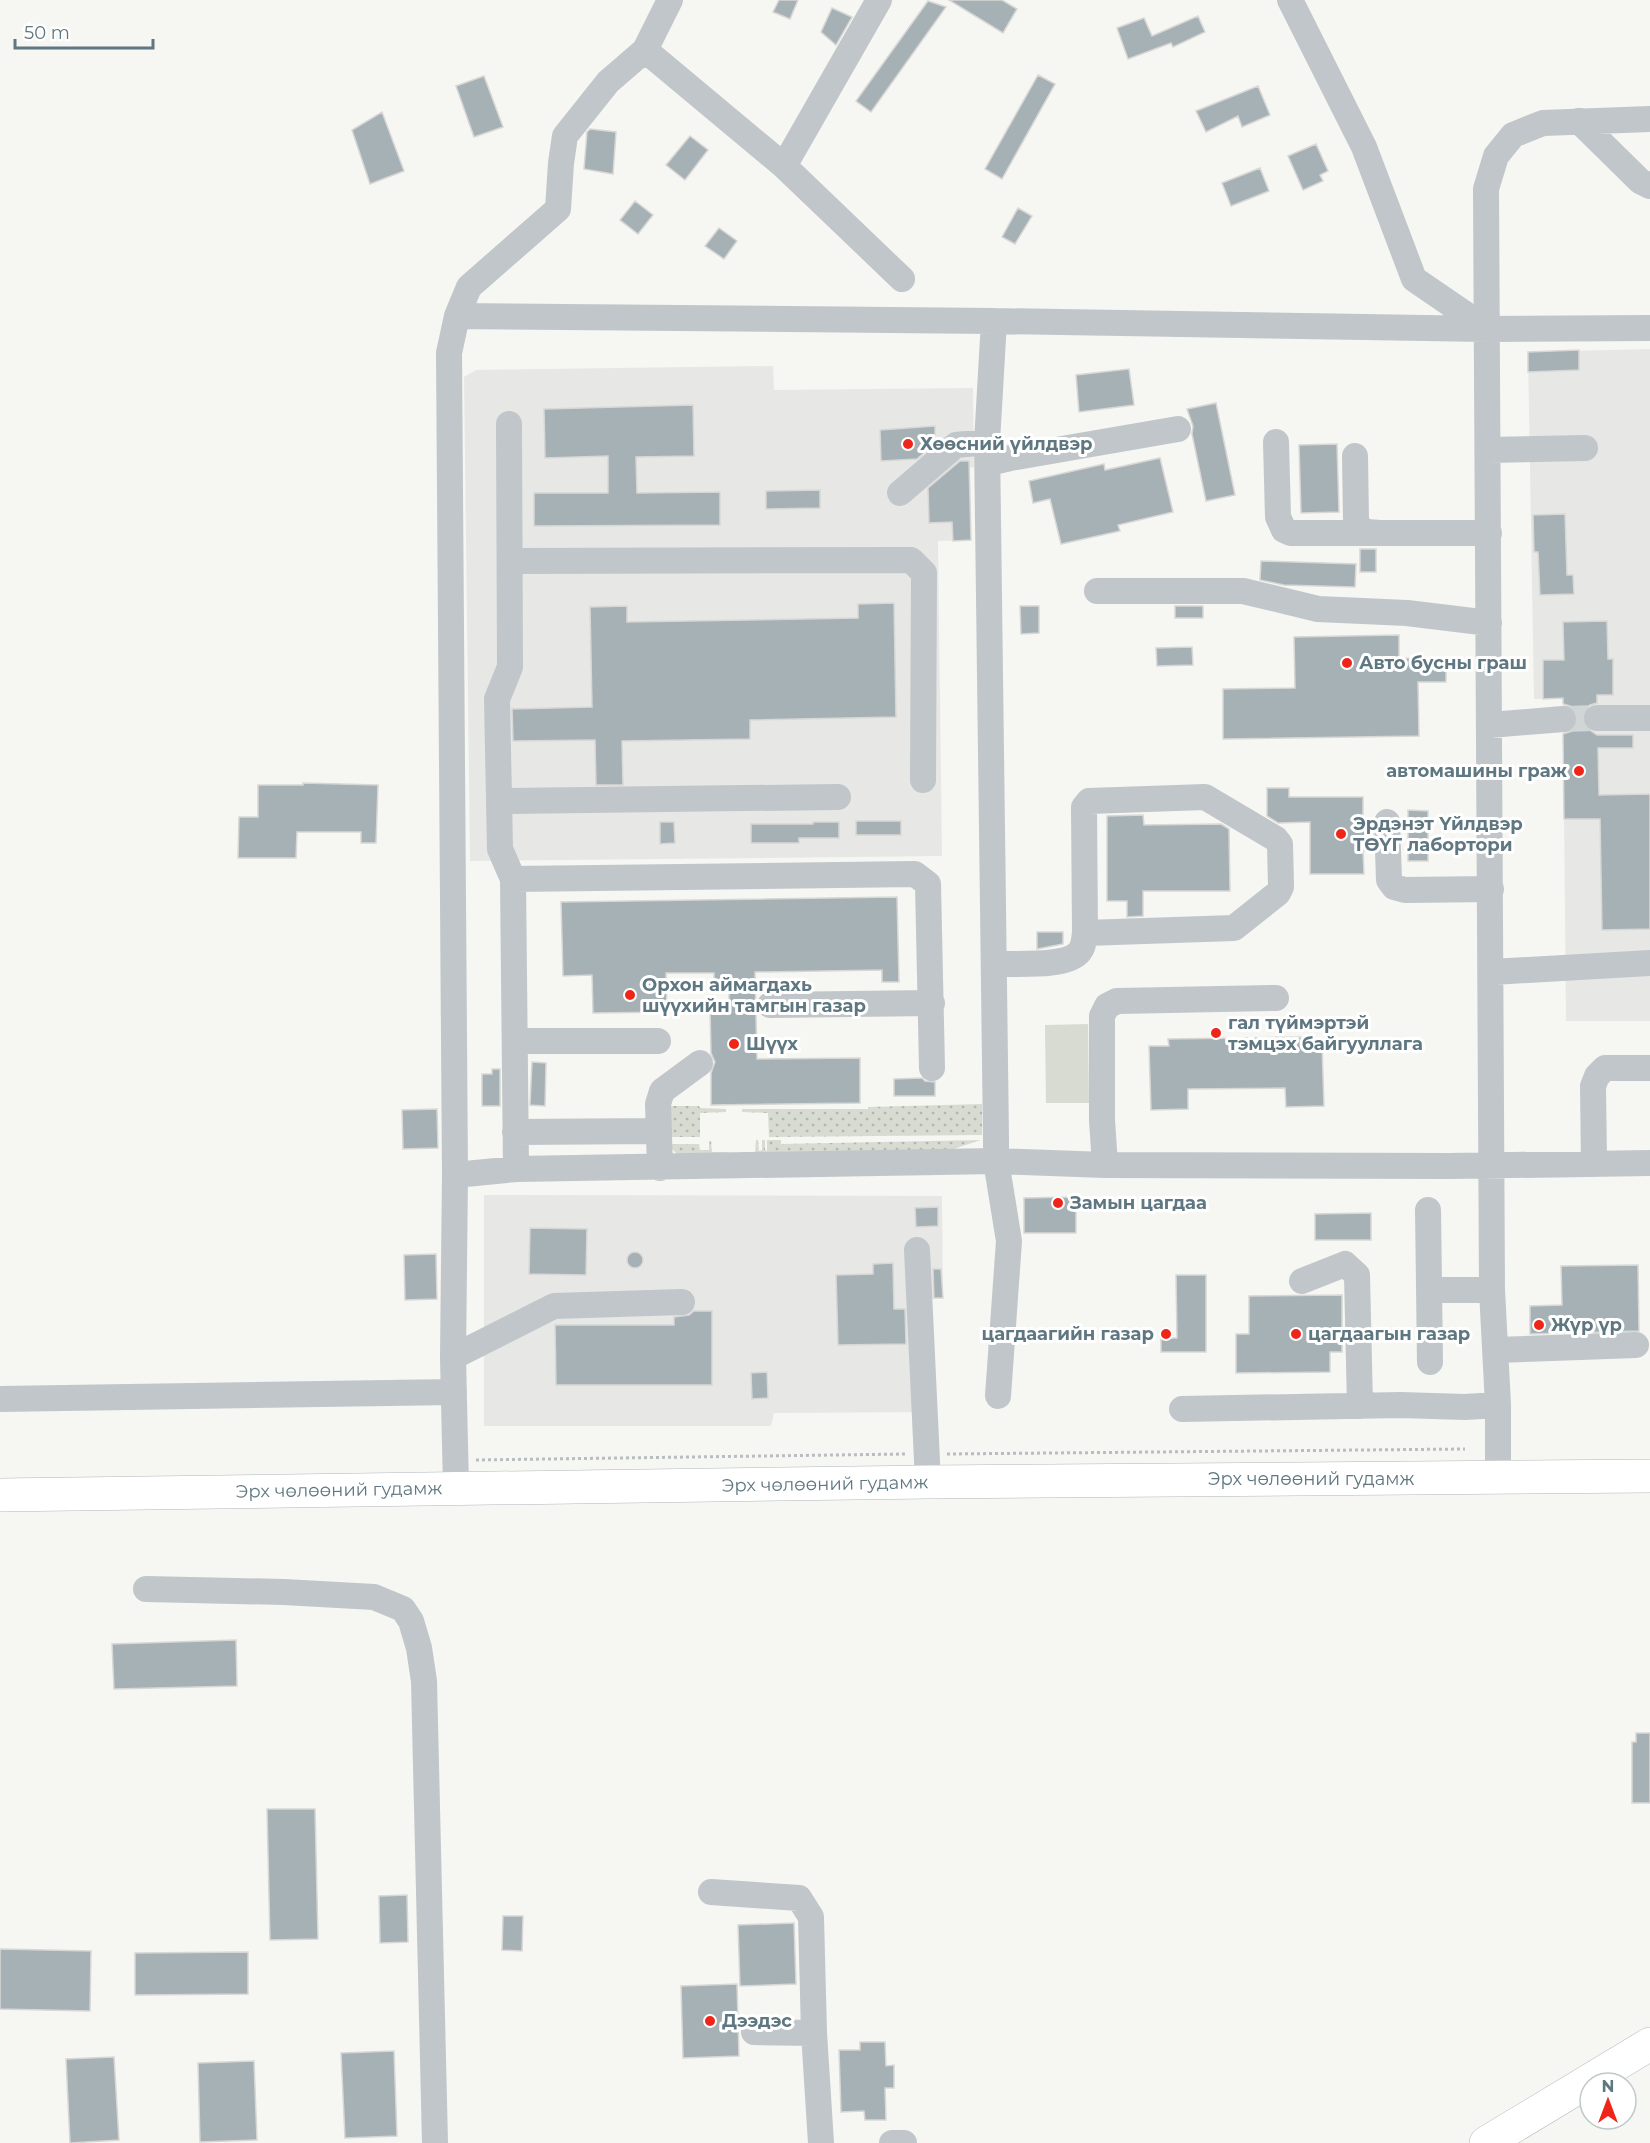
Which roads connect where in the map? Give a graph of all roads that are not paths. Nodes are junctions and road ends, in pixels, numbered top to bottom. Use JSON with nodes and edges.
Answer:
{"nodes":[{"id":1,"x":670,"y":0,"type":"edge"},
{"id":2,"x":879,"y":0,"type":"edge"},
{"id":3,"x":1290,"y":0,"type":"edge"},
{"id":4,"x":645,"y":50,"type":"junction"},
{"id":5,"x":1650,"y":119,"type":"edge"},
{"id":6,"x":1579,"y":121,"type":"junction"},
{"id":7,"x":784,"y":166,"type":"junction"},
{"id":8,"x":1650,"y":186,"type":"edge"},
{"id":9,"x":902,"y":279,"type":"dead end"},
{"id":10,"x":457,"y":316,"type":"junction"},
{"id":11,"x":993,"y":321,"type":"junction"},
{"id":12,"x":1650,"y":328,"type":"edge"},
{"id":13,"x":1487,"y":329,"type":"junction"},
{"id":14,"x":509,"y":424,"type":"dead end"},
{"id":15,"x":1178,"y":429,"type":"dead end"},
{"id":16,"x":1276,"y":442,"type":"dead end"},
{"id":17,"x":1585,"y":448,"type":"dead end"},
{"id":18,"x":1488,"y":450,"type":"junction"},
{"id":19,"x":988,"y":452,"type":"junction"},
{"id":20,"x":1355,"y":456,"type":"dead end"},
{"id":21,"x":900,"y":493,"type":"dead end"},
{"id":22,"x":1380,"y":533,"type":"junction"},
{"id":23,"x":1489,"y":533,"type":"junction"},
{"id":24,"x":510,"y":561,"type":"junction"},
{"id":25,"x":1097,"y":591,"type":"dead end"},
{"id":26,"x":1489,"y":623,"type":"junction"},
{"id":27,"x":1597,"y":718,"type":"tunnel mouth"},
{"id":28,"x":1650,"y":718,"type":"edge"},
{"id":29,"x":1563,"y":719,"type":"tunnel mouth"},
{"id":30,"x":1490,"y":725,"type":"junction"},
{"id":31,"x":923,"y":780,"type":"dead end"},
{"id":32,"x":838,"y":798,"type":"dead end"},
{"id":33,"x":499,"y":801,"type":"junction"},
{"id":34,"x":1387,"y":822,"type":"dead end"},
{"id":35,"x":513,"y":879,"type":"junction"},
{"id":36,"x":1491,"y":889,"type":"junction"},
{"id":37,"x":1086,"y":933,"type":"junction"},
{"id":38,"x":1650,"y":963,"type":"edge"},
{"id":39,"x":994,"y":964,"type":"junction"},
{"id":40,"x":1492,"y":972,"type":"junction"},
{"id":41,"x":1276,"y":998,"type":"dead end"},
{"id":42,"x":932,"y":1003,"type":"junction"},
{"id":43,"x":770,"y":1005,"type":"dead end"},
{"id":44,"x":515,"y":1041,"type":"junction"},
{"id":45,"x":658,"y":1041,"type":"dead end"},
{"id":46,"x":700,"y":1063,"type":"dead end"},
{"id":47,"x":932,"y":1068,"type":"dead end"},
{"id":48,"x":1650,"y":1068,"type":"edge"},
{"id":49,"x":659,"y":1131,"type":"junction"},
{"id":50,"x":515,"y":1132,"type":"junction"},
{"id":51,"x":996,"y":1161,"type":"junction"},
{"id":52,"x":1650,"y":1163,"type":"edge"},
{"id":53,"x":1594,"y":1164,"type":"junction"},
{"id":54,"x":1105,"y":1166,"type":"junction"},
{"id":55,"x":1493,"y":1166,"type":"junction"},
{"id":56,"x":516,"y":1168,"type":"junction"},
{"id":57,"x":660,"y":1168,"type":"junction"},
{"id":58,"x":454,"y":1175,"type":"junction"},
{"id":59,"x":1428,"y":1210,"type":"dead end"},
{"id":60,"x":917,"y":1251,"type":"dead end"},
{"id":61,"x":1302,"y":1281,"type":"dead end"},
{"id":62,"x":1429,"y":1290,"type":"junction"},
{"id":63,"x":1492,"y":1290,"type":"junction"},
{"id":64,"x":682,"y":1302,"type":"dead end"},
{"id":65,"x":1636,"y":1345,"type":"dead end"},
{"id":66,"x":1496,"y":1350,"type":"junction"},
{"id":67,"x":453,"y":1357,"type":"junction"},
{"id":68,"x":1430,"y":1362,"type":"dead end"},
{"id":69,"x":454,"y":1392,"type":"junction"},
{"id":70,"x":998,"y":1396,"type":"dead end"},
{"id":71,"x":0,"y":1399,"type":"edge"},
{"id":72,"x":1498,"y":1405,"type":"junction"},
{"id":73,"x":1360,"y":1406,"type":"junction"},
{"id":74,"x":1182,"y":1409,"type":"dead end"},
{"id":75,"x":927,"y":1468,"type":"junction"},
{"id":76,"x":456,"y":1474,"type":"junction"},
{"id":77,"x":1650,"y":1476,"type":"edge"},
{"id":78,"x":1498,"y":1478,"type":"junction"},
{"id":79,"x":0,"y":1495,"type":"edge"},
{"id":80,"x":146,"y":1589,"type":"dead end"},
{"id":81,"x":711,"y":1892,"type":"dead end"},
{"id":82,"x":754,"y":2032,"type":"dead end"},
{"id":83,"x":814,"y":2033,"type":"junction"},
{"id":84,"x":1650,"y":2044,"type":"edge"},
{"id":85,"x":435,"y":2143,"type":"edge"},
{"id":86,"x":821,"y":2143,"type":"edge"},
{"id":87,"x":891,"y":2143,"type":"edge"},
{"id":88,"x":904,"y":2143,"type":"edge"},
{"id":89,"x":1486,"y":2143,"type":"edge"}],
"edges":[{"from":1,"to":4,"type":"street"},
{"from":2,"to":7,"type":"street"},
{"from":3,"to":13,"type":"street"},
{"from":4,"to":7,"type":"street"},
{"from":4,"to":10,"type":"street"},
{"from":5,"to":6,"type":"street"},
{"from":6,"to":8,"type":"street"},
{"from":6,"to":13,"type":"street"},
{"from":7,"to":9,"type":"street"},
{"from":10,"to":11,"type":"street"},
{"from":10,"to":58,"type":"street"},
{"from":11,"to":13,"type":"street"},
{"from":11,"to":19,"type":"street"},
{"from":12,"to":13,"type":"street"},
{"from":13,"to":18,"type":"street"},
{"from":14,"to":24,"type":"street"},
{"from":15,"to":19,"type":"street"},
{"from":16,"to":22,"type":"street"},
{"from":17,"to":18,"type":"street"},
{"from":18,"to":23,"type":"street"},
{"from":19,"to":21,"type":"street"},
{"from":19,"to":39,"type":"street"},
{"from":20,"to":22,"type":"street"},
{"from":22,"to":23,"type":"street"},
{"from":23,"to":26,"type":"street"},
{"from":24,"to":31,"type":"street"},
{"from":24,"to":33,"type":"street"},
{"from":25,"to":26,"type":"street"},
{"from":26,"to":30,"type":"street"},
{"from":27,"to":28,"type":"street"},
{"from":29,"to":30,"type":"street"},
{"from":30,"to":36,"type":"street"},
{"from":32,"to":33,"type":"street"},
{"from":33,"to":35,"type":"street"},
{"from":34,"to":36,"type":"street"},
{"from":35,"to":42,"type":"street"},
{"from":35,"to":44,"type":"street"},
{"from":36,"to":40,"type":"street"},
{"from":37,"to":37,"type":"street"},
{"from":37,"to":39,"type":"street"},
{"from":38,"to":40,"type":"street"},
{"from":39,"to":51,"type":"street"},
{"from":40,"to":55,"type":"street"},
{"from":41,"to":54,"type":"street"},
{"from":42,"to":43,"type":"street"},
{"from":42,"to":47,"type":"street"},
{"from":44,"to":45,"type":"street"},
{"from":44,"to":50,"type":"street"},
{"from":46,"to":49,"type":"street"},
{"from":48,"to":53,"type":"street"},
{"from":49,"to":50,"type":"street"},
{"from":49,"to":57,"type":"street"},
{"from":50,"to":56,"type":"street"},
{"from":51,"to":54,"type":"street"},
{"from":51,"to":57,"type":"street"},
{"from":51,"to":70,"type":"street"},
{"from":52,"to":53,"type":"street"},
{"from":53,"to":55,"type":"street"},
{"from":54,"to":55,"type":"street"},
{"from":55,"to":63,"type":"street"},
{"from":56,"to":57,"type":"street"},
{"from":56,"to":58,"type":"street"},
{"from":58,"to":67,"type":"street"},
{"from":59,"to":62,"type":"street"},
{"from":60,"to":75,"type":"street"},
{"from":61,"to":73,"type":"street"},
{"from":62,"to":63,"type":"street"},
{"from":62,"to":68,"type":"street"},
{"from":63,"to":66,"type":"street"},
{"from":64,"to":67,"type":"street"},
{"from":65,"to":66,"type":"street"},
{"from":66,"to":72,"type":"street"},
{"from":67,"to":69,"type":"street"},
{"from":69,"to":71,"type":"street"},
{"from":69,"to":76,"type":"street"},
{"from":72,"to":73,"type":"street"},
{"from":72,"to":78,"type":"street"},
{"from":73,"to":74,"type":"street"},
{"from":75,"to":76,"type":"main road","name":"Эрх чөлөөний гудамж"},
{"from":75,"to":78,"type":"main road","name":"Эрх чөлөөний гудамж"},
{"from":76,"to":79,"type":"main road","name":"Эрх чөлөөний гудамж"},
{"from":77,"to":78,"type":"main road","name":"Эрх чөлөөний гудамж"},
{"from":80,"to":85,"type":"street"},
{"from":81,"to":83,"type":"street"},
{"from":82,"to":83,"type":"street"},
{"from":83,"to":86,"type":"street"},
{"from":84,"to":89,"type":"main road"},
{"from":87,"to":88,"type":"street"}]}
